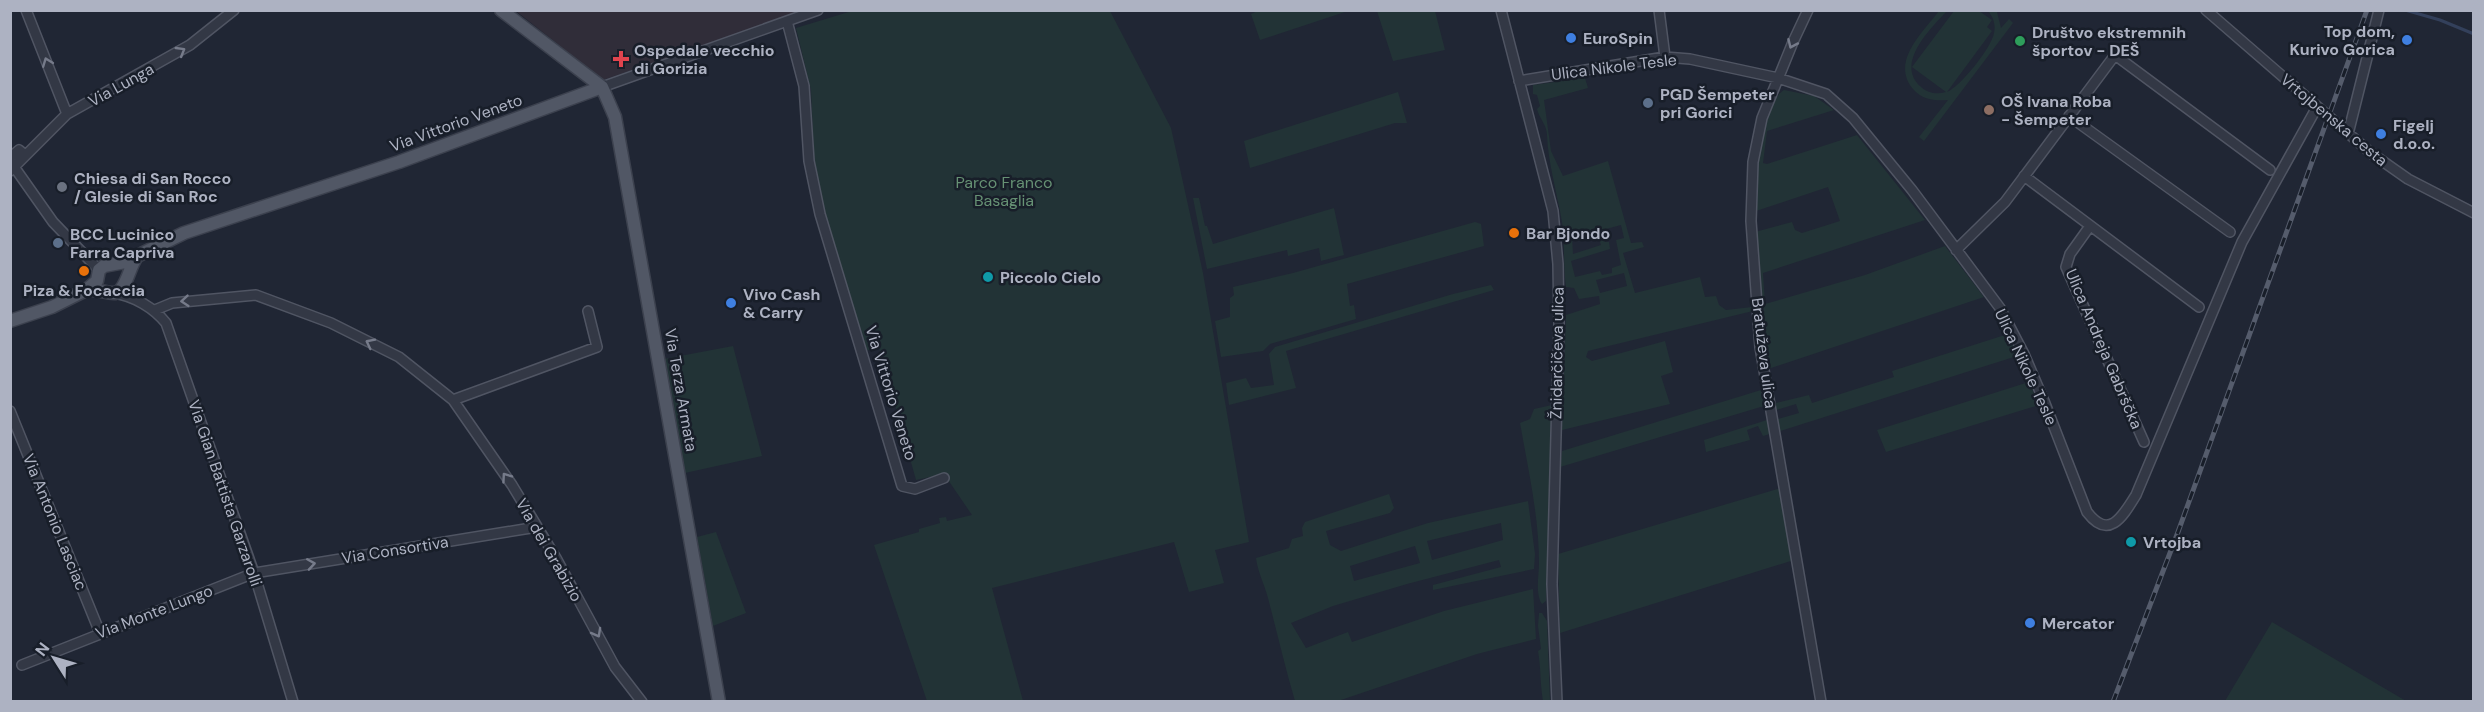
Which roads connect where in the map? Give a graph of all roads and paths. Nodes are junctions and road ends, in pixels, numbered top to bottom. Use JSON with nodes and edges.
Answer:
{"nodes":[{"id":1,"x":26,"y":10,"type":"edge"},
{"id":2,"x":234,"y":10,"type":"edge"},
{"id":3,"x":501,"y":10,"type":"edge"},
{"id":4,"x":818,"y":10,"type":"edge"},
{"id":5,"x":1501,"y":10,"type":"edge"},
{"id":6,"x":1659,"y":10,"type":"edge"},
{"id":7,"x":1808,"y":10,"type":"edge"},
{"id":8,"x":2206,"y":10,"type":"edge"},
{"id":9,"x":2378,"y":12,"type":"edge"},
{"id":10,"x":787,"y":21,"type":"junction"},
{"id":11,"x":1665,"y":57,"type":"junction"},
{"id":12,"x":1778,"y":78,"type":"junction"},
{"id":13,"x":1519,"y":81,"type":"junction"},
{"id":14,"x":602,"y":87,"type":"junction"},
{"id":15,"x":2317,"y":107,"type":"junction"},
{"id":16,"x":67,"y":114,"type":"junction"},
{"id":17,"x":2069,"y":116,"type":"junction"},
{"id":18,"x":2348,"y":134,"type":"junction"},
{"id":19,"x":24,"y":154,"type":"dead end"},
{"id":20,"x":12,"y":164,"type":"edge"},
{"id":21,"x":2270,"y":170,"type":"dead end"},
{"id":22,"x":2025,"y":176,"type":"junction"},
{"id":23,"x":2474,"y":213,"type":"edge"},
{"id":24,"x":2090,"y":226,"type":"junction"},
{"id":25,"x":2230,"y":232,"type":"dead end"},
{"id":26,"x":1956,"y":250,"type":"junction"},
{"id":27,"x":137,"y":257,"type":"junction"},
{"id":28,"x":104,"y":275,"type":"junction"},
{"id":29,"x":126,"y":278,"type":"junction"},
{"id":30,"x":135,"y":299,"type":"junction"},
{"id":31,"x":2199,"y":306,"type":"dead end"},
{"id":32,"x":155,"y":310,"type":"junction"},
{"id":33,"x":588,"y":311,"type":"dead end"},
{"id":34,"x":10,"y":321,"type":"edge"},
{"id":35,"x":453,"y":400,"type":"junction"},
{"id":36,"x":11,"y":416,"type":"edge"},
{"id":37,"x":2144,"y":442,"type":"dead end"},
{"id":38,"x":944,"y":478,"type":"dead end"},
{"id":39,"x":537,"y":527,"type":"junction"},
{"id":40,"x":254,"y":573,"type":"junction"},
{"id":41,"x":99,"y":633,"type":"junction"},
{"id":42,"x":22,"y":665,"type":"dead end"},
{"id":43,"x":293,"y":702,"type":"edge"},
{"id":44,"x":642,"y":702,"type":"edge"},
{"id":45,"x":719,"y":702,"type":"edge"},
{"id":46,"x":1557,"y":702,"type":"edge"},
{"id":47,"x":1821,"y":702,"type":"edge"}],
"edges":[{"from":16,"to":1,"type":"street","one_way":true},
{"from":16,"to":2,"type":"street","name":"Via Lunga","one_way":true},
{"from":3,"to":14,"type":"main road"},
{"from":4,"to":10,"type":"street","name":"Via Vittorio Veneto"},
{"from":5,"to":13,"type":"street","name":"Žnidarčičeva ulica"},
{"from":6,"to":11,"type":"street"},
{"from":7,"to":12,"type":"street","name":"Bratuževa ulica","one_way":true},
{"from":8,"to":15,"type":"street","name":"Vrtojbenska cesta"},
{"from":9,"to":18,"type":"street"},
{"from":10,"to":14,"type":"street","name":"Via Vittorio Veneto"},
{"from":10,"to":38,"type":"street","name":"Via Vittorio Veneto"},
{"from":11,"to":12,"type":"street","name":"Ulica Nikole Tesle"},
{"from":11,"to":13,"type":"street","name":"Ulica Nikole Tesle"},
{"from":12,"to":26,"type":"street","name":"Ulica Nikole Tesle"},
{"from":12,"to":47,"type":"street","name":"Bratuževa ulica"},
{"from":13,"to":46,"type":"street","name":"Žnidarčičeva ulica"},
{"from":14,"to":27,"type":"main road","name":"Via Vittorio Veneto"},
{"from":14,"to":45,"type":"main road","name":"Via Terza Armata"},
{"from":15,"to":18,"type":"street","name":"Vrtojbenska cesta"},
{"from":15,"to":26,"type":"street","name":"Ulica Nikole Tesle"},
{"from":16,"to":20,"type":"street","name":"Via Lunga"},
{"from":17,"to":21,"type":"street"},
{"from":17,"to":22,"type":"street"},
{"from":17,"to":25,"type":"street"},
{"from":18,"to":23,"type":"street","name":"Vrtojbenska cesta"},
{"from":19,"to":20,"type":"street"},
{"from":20,"to":28,"type":"street"},
{"from":22,"to":24,"type":"street"},
{"from":22,"to":26,"type":"street"},
{"from":24,"to":31,"type":"street"},
{"from":24,"to":37,"type":"street","name":"Ulica Andreja Gabrščka"},
{"from":27,"to":28,"type":"main road","name":"Via Vittorio Veneto"},
{"from":27,"to":29,"type":"main road","name":"Via Vittorio Veneto"},
{"from":28,"to":29,"type":"main road","name":"Via Vittorio Veneto"},
{"from":28,"to":29,"type":"main road"},
{"from":28,"to":30,"type":"street","name":"Via Gian Battista Garzarolli"},
{"from":28,"to":34,"type":"main road","name":"Via Vittorio Veneto"},
{"from":29,"to":30,"type":"street"},
{"from":30,"to":32,"type":"street","name":"Via Gian Battista Garzarolli"},
{"from":35,"to":32,"type":"street","name":"Via dei Grabizio","one_way":true},
{"from":32,"to":40,"type":"street","name":"Via Gian Battista Garzarolli"},
{"from":33,"to":35,"type":"street"},
{"from":39,"to":35,"type":"street","name":"Via dei Grabizio","one_way":true},
{"from":36,"to":41,"type":"street","name":"Via Antonio Lasciac"},
{"from":40,"to":39,"type":"street","name":"Via Consortiva","one_way":true},
{"from":39,"to":44,"type":"street","name":"Via dei Grabizio","one_way":true},
{"from":40,"to":41,"type":"street","name":"Via Monte Lungo"},
{"from":40,"to":43,"type":"street","name":"Via Gian Battista Garzarolli"},
{"from":41,"to":42,"type":"street","name":"Via Monte Lungo"}]}
